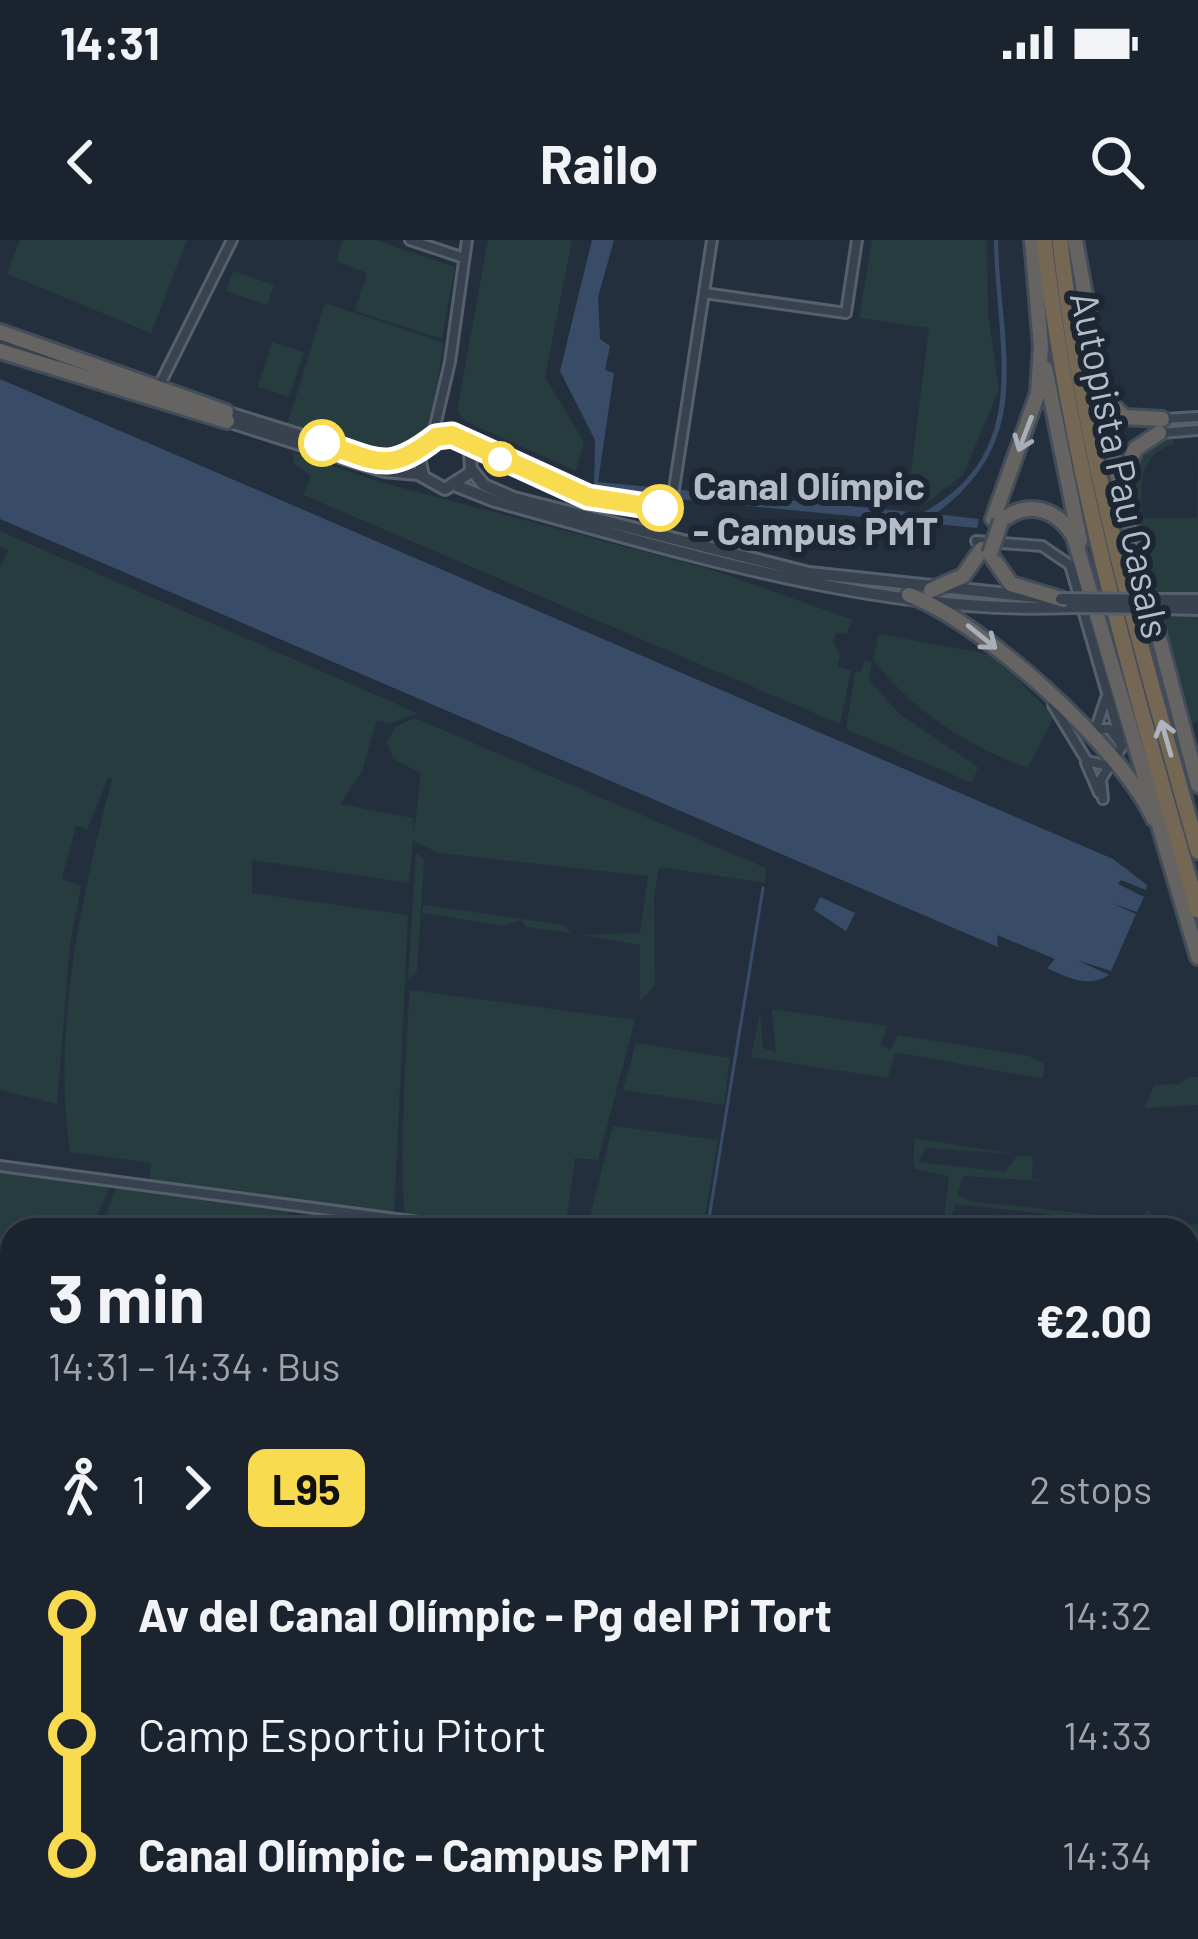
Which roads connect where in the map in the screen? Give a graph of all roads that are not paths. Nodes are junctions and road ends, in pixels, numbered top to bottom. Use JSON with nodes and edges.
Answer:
{"nodes":[{"id":1,"x":232,"y":240,"type":"edge"},
{"id":2,"x":410,"y":240,"type":"edge"},
{"id":3,"x":467,"y":240,"type":"edge"},
{"id":4,"x":712,"y":240,"type":"edge"},
{"id":5,"x":857,"y":240,"type":"edge"},
{"id":6,"x":1032,"y":240,"type":"edge"},
{"id":7,"x":1044,"y":240,"type":"edge"},
{"id":8,"x":1060,"y":240,"type":"edge"},
{"id":9,"x":1075,"y":240,"type":"edge"},
{"id":10,"x":464,"y":258,"type":"junction"},
{"id":11,"x":704,"y":293,"type":"junction"},
{"id":12,"x":0,"y":336,"type":"edge"},
{"id":13,"x":1041,"y":346,"type":"junction"},
{"id":14,"x":0,"y":351,"type":"edge"},
{"id":15,"x":159,"y":386,"type":"junction"},
{"id":16,"x":1101,"y":393,"type":"junction"},
{"id":17,"x":227,"y":416,"type":"junction"},
{"id":18,"x":1198,"y":417,"type":"edge"},
{"id":19,"x":439,"y":421,"type":"junction"},
{"id":20,"x":1161,"y":426,"type":"junction"},
{"id":21,"x":1198,"y":430,"type":"edge"},
{"id":22,"x":454,"y":437,"type":"junction"},
{"id":23,"x":431,"y":440,"type":"junction"},
{"id":24,"x":422,"y":451,"type":"junction"},
{"id":25,"x":472,"y":465,"type":"junction"},
{"id":26,"x":425,"y":479,"type":"junction"},
{"id":27,"x":457,"y":486,"type":"junction"},
{"id":28,"x":1120,"y":490,"type":"junction"},
{"id":29,"x":672,"y":506,"type":"dead end"},
{"id":30,"x":997,"y":520,"type":"junction"},
{"id":31,"x":983,"y":548,"type":"junction"},
{"id":32,"x":1087,"y":575,"type":"junction"},
{"id":33,"x":932,"y":590,"type":"junction"},
{"id":34,"x":909,"y":595,"type":"junction"},
{"id":35,"x":1066,"y":603,"type":"junction"},
{"id":36,"x":1198,"y":604,"type":"edge"},
{"id":37,"x":1104,"y":684,"type":"junction"},
{"id":38,"x":1120,"y":738,"type":"junction"},
{"id":39,"x":1088,"y":742,"type":"junction"},
{"id":40,"x":1112,"y":764,"type":"junction"},
{"id":41,"x":1198,"y":784,"type":"edge"},
{"id":42,"x":1198,"y":850,"type":"edge"},
{"id":43,"x":1173,"y":867,"type":"junction"},
{"id":44,"x":1198,"y":910,"type":"edge"},
{"id":45,"x":1198,"y":957,"type":"edge"},
{"id":46,"x":0,"y":1166,"type":"edge"},
{"id":47,"x":388,"y":1218,"type":"edge"}],
"edges":[{"from":1,"to":15,"type":"street"},
{"from":2,"to":10,"type":"street"},
{"from":3,"to":10,"type":"street"},
{"from":4,"to":11,"type":"street"},
{"from":5,"to":11,"type":"street"},
{"from":6,"to":13,"type":"highway"},
{"from":7,"to":44,"type":"highway","name":"Autopista Pau Casals"},
{"from":42,"to":8,"type":"highway","name":"Autopista Pau Casals","one_way":true},
{"from":9,"to":16,"type":"highway"},
{"from":10,"to":19,"type":"street"},
{"from":11,"to":29,"type":"street"},
{"from":12,"to":15,"type":"highway"},
{"from":12,"to":17,"type":"street"},
{"from":13,"to":30,"type":"highway","one_way":true},
{"from":13,"to":32,"type":"highway"},
{"from":14,"to":17,"type":"highway"},
{"from":15,"to":17,"type":"highway"},
{"from":16,"to":20,"type":"highway"},
{"from":16,"to":28,"type":"highway"},
{"from":17,"to":24,"type":"street"},
{"from":17,"to":26,"type":"street"},
{"from":18,"to":20,"type":"street"},
{"from":19,"to":22,"type":"street"},
{"from":19,"to":23,"type":"street"},
{"from":20,"to":21,"type":"street"},
{"from":20,"to":28,"type":"highway"},
{"from":22,"to":23,"type":"street"},
{"from":22,"to":25,"type":"street"},
{"from":22,"to":25,"type":"street"},
{"from":23,"to":24,"type":"street"},
{"from":24,"to":26,"type":"street"},
{"from":25,"to":27,"type":"street"},
{"from":25,"to":33,"type":"street"},
{"from":26,"to":27,"type":"street"},
{"from":27,"to":34,"type":"street"},
{"from":28,"to":41,"type":"highway"},
{"from":30,"to":31,"type":"highway","bridge":true},
{"from":30,"to":32,"type":"highway"},
{"from":31,"to":33,"type":"highway"},
{"from":31,"to":35,"type":"highway"},
{"from":31,"to":37,"type":"street"},
{"from":32,"to":43,"type":"highway"},
{"from":33,"to":35,"type":"street"},
{"from":34,"to":35,"type":"street"},
{"from":34,"to":39,"type":"highway","one_way":true},
{"from":35,"to":36,"type":"street","bridge":true},
{"from":37,"to":38,"type":"street"},
{"from":37,"to":39,"type":"street"},
{"from":38,"to":39,"type":"street"},
{"from":38,"to":40,"type":"street"},
{"from":39,"to":40,"type":"highway"},
{"from":39,"to":40,"type":"street"},
{"from":39,"to":40,"type":"street"},
{"from":40,"to":43,"type":"highway"},
{"from":43,"to":45,"type":"highway"},
{"from":46,"to":47,"type":"street"}]}
